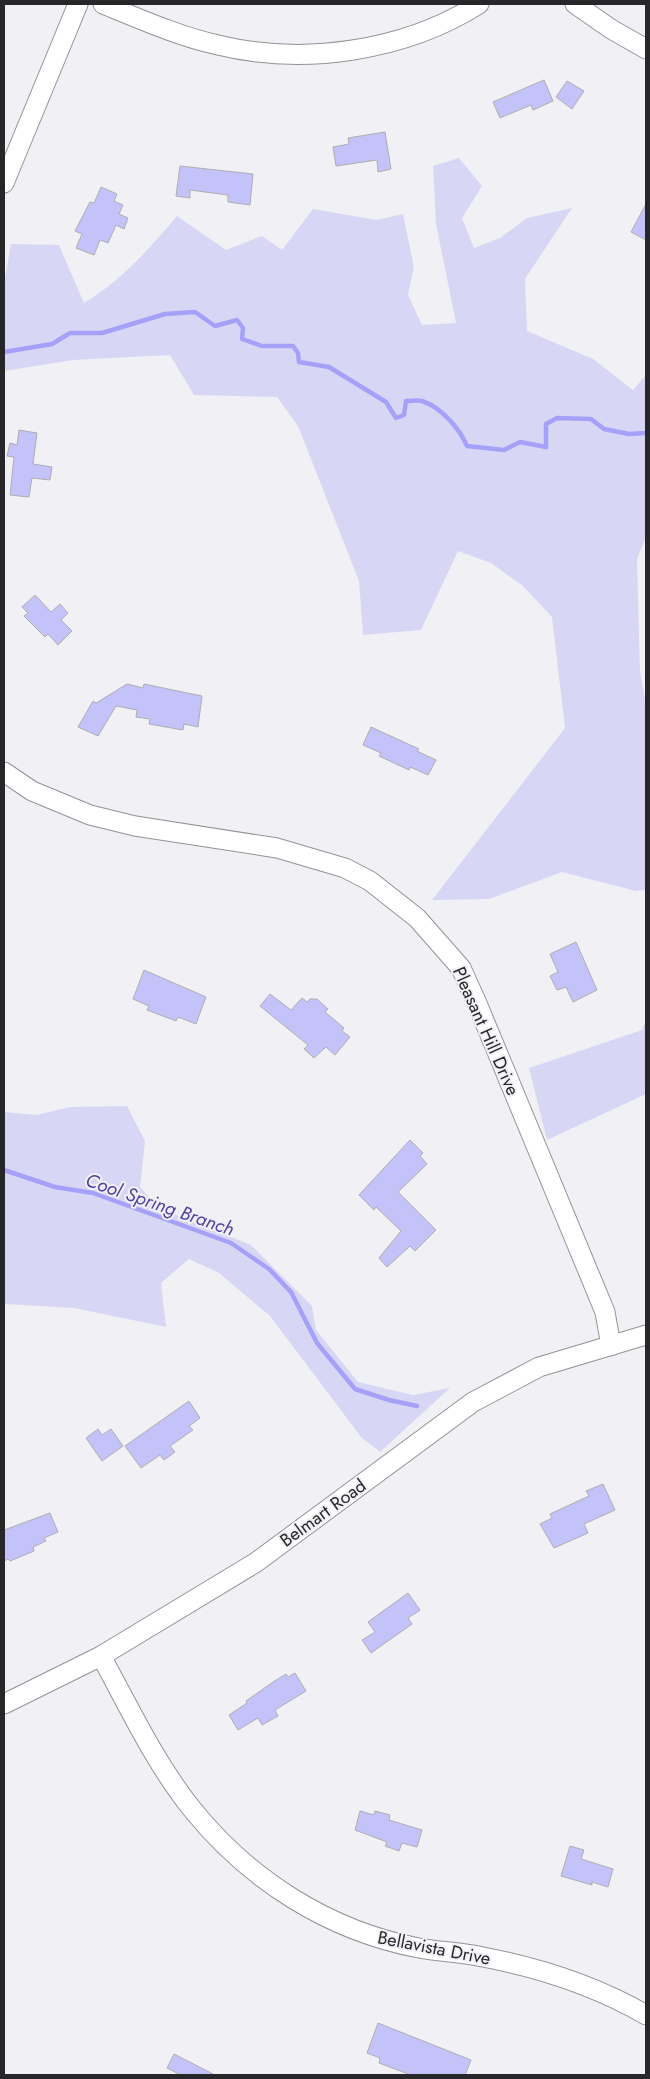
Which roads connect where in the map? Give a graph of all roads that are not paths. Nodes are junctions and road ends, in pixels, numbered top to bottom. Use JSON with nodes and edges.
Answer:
{"nodes":[{"id":1,"x":78,"y":4,"type":"edge"},
{"id":2,"x":103,"y":4,"type":"edge"},
{"id":3,"x":479,"y":4,"type":"edge"},
{"id":4,"x":575,"y":4,"type":"edge"},
{"id":5,"x":646,"y":49,"type":"edge"},
{"id":6,"x":4,"y":183,"type":"edge"},
{"id":7,"x":4,"y":772,"type":"edge"},
{"id":8,"x":646,"y":1335,"type":"edge"},
{"id":9,"x":611,"y":1346,"type":"junction"},
{"id":10,"x":101,"y":1656,"type":"junction"},
{"id":11,"x":4,"y":1704,"type":"edge"},
{"id":12,"x":646,"y":2015,"type":"edge"}],
"edges":[{"from":1,"to":6,"type":"street"},
{"from":2,"to":3,"type":"street"},
{"from":4,"to":5,"type":"street"},
{"from":7,"to":9,"type":"street","name":"Pleasant Hill Drive"},
{"from":8,"to":9,"type":"street","name":"Belmart Road"},
{"from":9,"to":10,"type":"street","name":"Belmart Road"},
{"from":10,"to":11,"type":"street","name":"Belmart Road"},
{"from":10,"to":12,"type":"street","name":"Bellavista Drive"}]}
